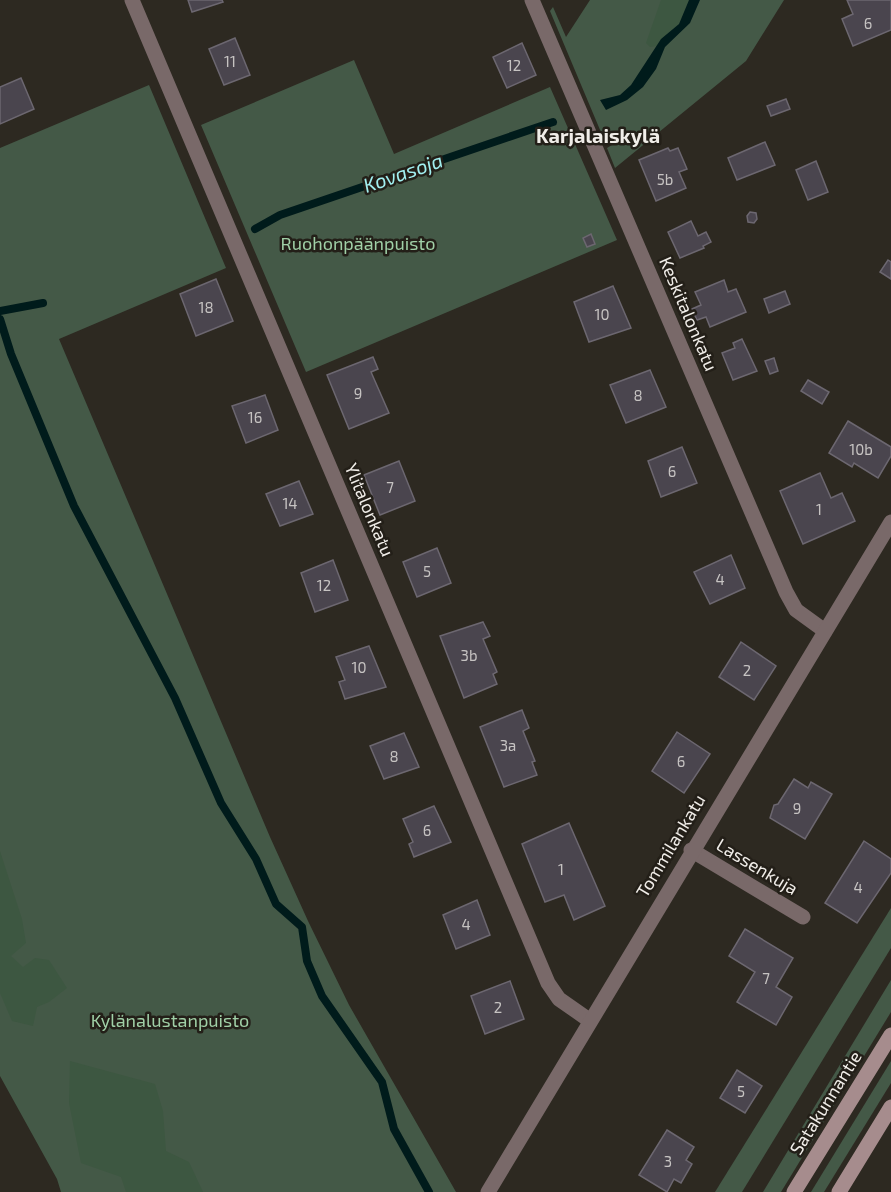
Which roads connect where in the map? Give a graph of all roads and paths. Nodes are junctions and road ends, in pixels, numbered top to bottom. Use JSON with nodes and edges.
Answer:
{"nodes":[{"id":1,"x":132,"y":0,"type":"edge"},
{"id":2,"x":532,"y":0,"type":"edge"},
{"id":3,"x":891,"y":522,"type":"edge"},
{"id":4,"x":825,"y":631,"type":"junction"},
{"id":5,"x":691,"y":850,"type":"junction"},
{"id":6,"x":803,"y":917,"type":"dead end"},
{"id":7,"x":589,"y":1020,"type":"junction"},
{"id":8,"x":891,"y":1035,"type":"edge"},
{"id":9,"x":891,"y":1107,"type":"edge"},
{"id":10,"x":488,"y":1192,"type":"edge"},
{"id":11,"x":794,"y":1192,"type":"edge"},
{"id":12,"x":839,"y":1192,"type":"edge"}],
"edges":[{"from":1,"to":7,"type":"street","name":"Ylitalonkatu"},
{"from":2,"to":4,"type":"street","name":"Keskitalonkatu"},
{"from":3,"to":4,"type":"street","name":"Tommilankatu"},
{"from":4,"to":5,"type":"street","name":"Tommilankatu"},
{"from":5,"to":6,"type":"street","name":"Lassenkuja"},
{"from":5,"to":7,"type":"street","name":"Tommilankatu"},
{"from":7,"to":10,"type":"street","name":"Tommilankatu"},
{"from":8,"to":11,"type":"main road","name":"Satakunnantie"},
{"from":9,"to":12,"type":"main road"}]}
